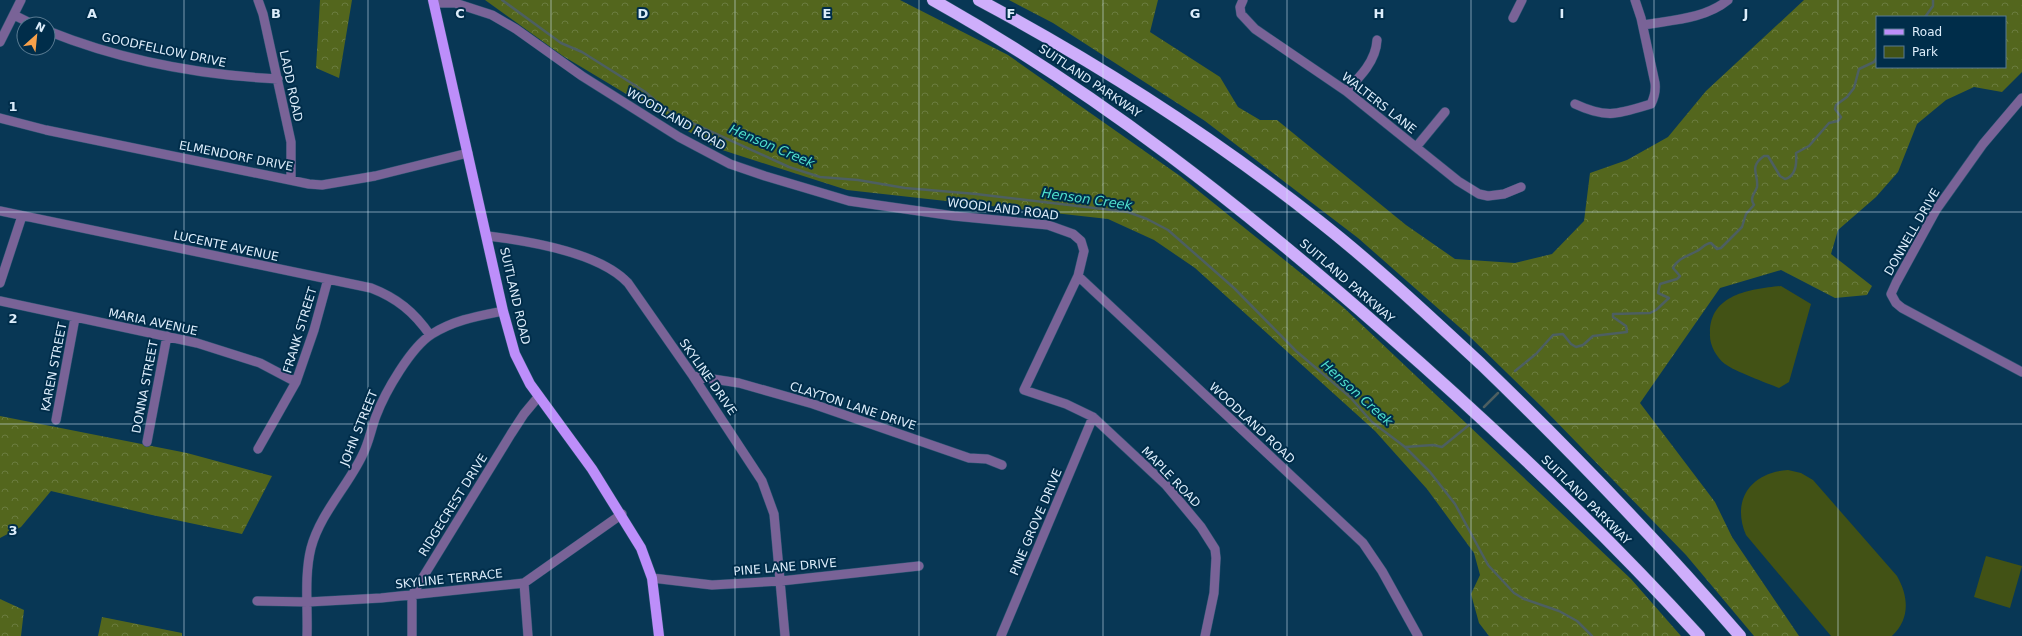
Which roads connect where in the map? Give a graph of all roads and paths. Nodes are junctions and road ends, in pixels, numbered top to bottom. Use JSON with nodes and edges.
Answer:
{"nodes":[{"id":1,"x":21,"y":0,"type":"edge"},
{"id":2,"x":258,"y":0,"type":"edge"},
{"id":3,"x":933,"y":0,"type":"edge"},
{"id":4,"x":979,"y":0,"type":"edge"},
{"id":5,"x":1243,"y":0,"type":"edge"},
{"id":6,"x":1522,"y":0,"type":"edge"},
{"id":7,"x":1635,"y":0,"type":"edge"},
{"id":8,"x":1728,"y":0,"type":"edge"},
{"id":9,"x":434,"y":1,"type":"edge"},
{"id":10,"x":14,"y":15,"type":"joint"},
{"id":11,"x":1513,"y":18,"type":"dead end"},
{"id":12,"x":1643,"y":26,"type":"junction"},
{"id":13,"x":56,"y":34,"type":"edge"},
{"id":14,"x":1377,"y":40,"type":"dead end"},
{"id":15,"x":0,"y":42,"type":"edge"},
{"id":16,"x":278,"y":79,"type":"junction"},
{"id":17,"x":1346,"y":91,"type":"junction"},
{"id":18,"x":2022,"y":98,"type":"edge"},
{"id":19,"x":1575,"y":104,"type":"dead end"},
{"id":20,"x":1445,"y":112,"type":"dead end"},
{"id":21,"x":0,"y":118,"type":"edge"},
{"id":22,"x":1417,"y":146,"type":"junction"},
{"id":23,"x":468,"y":153,"type":"junction"},
{"id":24,"x":291,"y":179,"type":"junction"},
{"id":25,"x":1521,"y":187,"type":"dead end"},
{"id":26,"x":0,"y":211,"type":"edge"},
{"id":27,"x":22,"y":216,"type":"junction"},
{"id":28,"x":488,"y":236,"type":"junction"},
{"id":29,"x":1078,"y":276,"type":"junction"},
{"id":30,"x":328,"y":279,"type":"junction"},
{"id":31,"x":0,"y":283,"type":"edge"},
{"id":32,"x":0,"y":301,"type":"edge"},
{"id":33,"x":503,"y":311,"type":"junction"},
{"id":34,"x":75,"y":318,"type":"junction"},
{"id":35,"x":430,"y":335,"type":"junction"},
{"id":36,"x":167,"y":336,"type":"junction"},
{"id":37,"x":2022,"y":372,"type":"edge"},
{"id":38,"x":693,"y":376,"type":"junction"},
{"id":39,"x":296,"y":382,"type":"junction"},
{"id":40,"x":540,"y":396,"type":"junction"},
{"id":41,"x":1093,"y":417,"type":"junction"},
{"id":42,"x":56,"y":420,"type":"dead end"},
{"id":43,"x":147,"y":442,"type":"dead end"},
{"id":44,"x":258,"y":449,"type":"dead end"},
{"id":45,"x":1002,"y":465,"type":"dead end"},
{"id":46,"x":622,"y":514,"type":"junction"},
{"id":47,"x":919,"y":566,"type":"dead end"},
{"id":48,"x":652,"y":578,"type":"junction"},
{"id":49,"x":780,"y":581,"type":"junction"},
{"id":50,"x":524,"y":583,"type":"junction"},
{"id":51,"x":412,"y":596,"type":"junction"},
{"id":52,"x":257,"y":601,"type":"dead end"},
{"id":53,"x":308,"y":602,"type":"junction"},
{"id":54,"x":307,"y":636,"type":"edge"},
{"id":55,"x":412,"y":636,"type":"edge"},
{"id":56,"x":528,"y":636,"type":"edge"},
{"id":57,"x":659,"y":636,"type":"edge"},
{"id":58,"x":785,"y":636,"type":"edge"},
{"id":59,"x":1000,"y":636,"type":"edge"},
{"id":60,"x":1205,"y":636,"type":"edge"},
{"id":61,"x":1418,"y":636,"type":"edge"},
{"id":62,"x":1699,"y":636,"type":"edge"},
{"id":63,"x":1740,"y":636,"type":"edge"}],
"edges":[{"from":1,"to":10,"type":"street"},
{"from":2,"to":16,"type":"street","name":"LADD ROAD"},
{"from":3,"to":62,"type":"highway","name":"SUITLAND PARKWAY"},
{"from":4,"to":63,"type":"highway","name":"SUITLAND PARKWAY"},
{"from":5,"to":17,"type":"street","name":"WALTERS LANE"},
{"from":6,"to":11,"type":"street"},
{"from":7,"to":12,"type":"street"},
{"from":8,"to":12,"type":"street"},
{"from":9,"to":23,"type":"main road","name":"SUITLAND ROAD"},
{"from":9,"to":29,"type":"street","name":"WOODLAND ROAD"},
{"from":10,"to":15,"type":"street"},
{"from":12,"to":19,"type":"street"},
{"from":13,"to":16,"type":"street","name":"GOODFELLOW DRIVE"},
{"from":14,"to":17,"type":"street"},
{"from":16,"to":24,"type":"street","name":"LADD ROAD"},
{"from":17,"to":22,"type":"street","name":"WALTERS LANE"},
{"from":18,"to":37,"type":"street","name":"DONNELL DRIVE"},
{"from":20,"to":22,"type":"street"},
{"from":21,"to":24,"type":"street","name":"ELMENDORF DRIVE"},
{"from":22,"to":25,"type":"street","name":"WALTERS LANE"},
{"from":23,"to":24,"type":"street","name":"ELMENDORF DRIVE"},
{"from":23,"to":28,"type":"main road","name":"SUITLAND ROAD"},
{"from":26,"to":27,"type":"street","name":"LUCENTE AVENUE"},
{"from":27,"to":30,"type":"street","name":"LUCENTE AVENUE"},
{"from":27,"to":31,"type":"street"},
{"from":28,"to":33,"type":"main road","name":"SUITLAND ROAD"},
{"from":28,"to":38,"type":"street","name":"SKYLINE DRIVE"},
{"from":29,"to":41,"type":"street","name":"MAPLE ROAD"},
{"from":29,"to":61,"type":"street","name":"WOODLAND ROAD"},
{"from":30,"to":35,"type":"street","name":"LUCENTE AVENUE"},
{"from":30,"to":39,"type":"street","name":"FRANK STREET"},
{"from":32,"to":34,"type":"street","name":"MARIA AVENUE"},
{"from":33,"to":35,"type":"street","name":"JOHN STREET"},
{"from":33,"to":40,"type":"main road","name":"SUITLAND ROAD"},
{"from":34,"to":36,"type":"street","name":"MARIA AVENUE"},
{"from":34,"to":42,"type":"street","name":"KAREN STREET"},
{"from":35,"to":53,"type":"street","name":"JOHN STREET"},
{"from":36,"to":39,"type":"street","name":"MARIA AVENUE"},
{"from":36,"to":43,"type":"street","name":"DONNA STREET"},
{"from":38,"to":45,"type":"street","name":"CLAYTON LANE DRIVE"},
{"from":38,"to":49,"type":"street","name":"SKYLINE DRIVE"},
{"from":39,"to":44,"type":"street","name":"FRANK STREET"},
{"from":40,"to":46,"type":"main road","name":"SUITLAND ROAD"},
{"from":40,"to":51,"type":"street","name":"RIDGECREST DRIVE"},
{"from":41,"to":59,"type":"street","name":"PINE GROVE DRIVE"},
{"from":41,"to":60,"type":"street","name":"MAPLE ROAD"},
{"from":46,"to":48,"type":"main road","name":"SUITLAND ROAD"},
{"from":46,"to":50,"type":"street","name":"SKYLINE TERRACE"},
{"from":47,"to":49,"type":"street","name":"PINE LANE DRIVE"},
{"from":48,"to":49,"type":"street","name":"PINE LANE DRIVE"},
{"from":48,"to":57,"type":"main road","name":"SUITLAND ROAD"},
{"from":49,"to":58,"type":"street","name":"SKYLINE DRIVE"},
{"from":50,"to":51,"type":"street","name":"SKYLINE TERRACE"},
{"from":50,"to":56,"type":"street"},
{"from":51,"to":53,"type":"street","name":"SKYLINE TERRACE"},
{"from":51,"to":55,"type":"street"},
{"from":52,"to":53,"type":"street","name":"SKYLINE TERRACE"},
{"from":53,"to":54,"type":"street","name":"JOHN STREET"}]}
